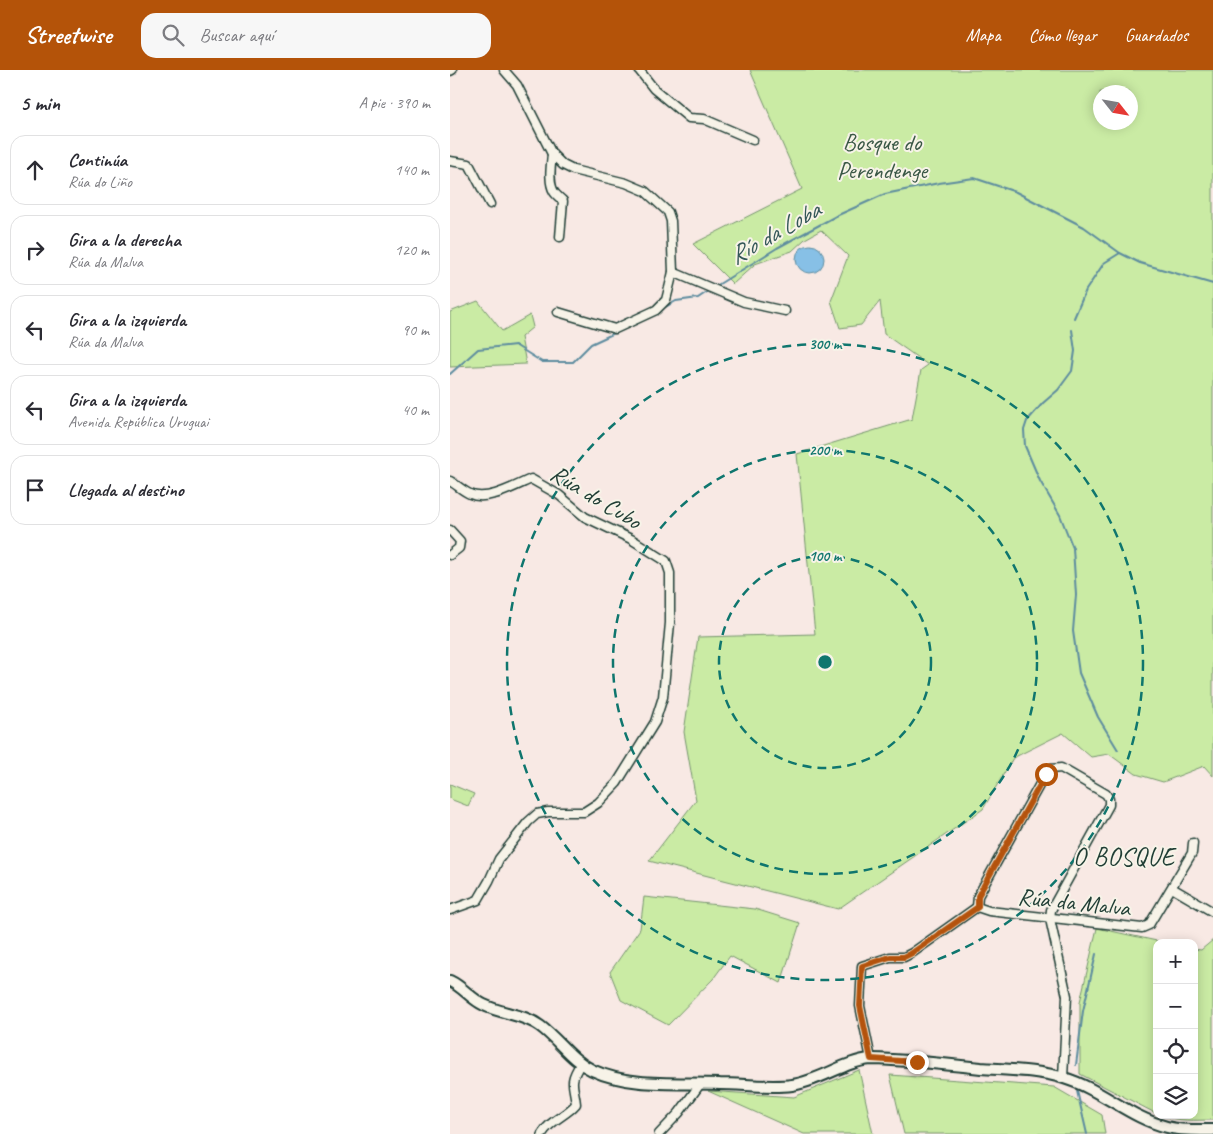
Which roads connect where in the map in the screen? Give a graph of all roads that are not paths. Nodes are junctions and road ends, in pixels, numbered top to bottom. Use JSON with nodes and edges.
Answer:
{"nodes":[{"id":1,"x":504,"y":70,"type":"edge"},
{"id":2,"x":639,"y":70,"type":"edge"},
{"id":3,"x":753,"y":140,"type":"dead end"},
{"id":4,"x":552,"y":154,"type":"junction"},
{"id":5,"x":450,"y":161,"type":"edge"},
{"id":6,"x":490,"y":204,"type":"dead end"},
{"id":7,"x":560,"y":237,"type":"dead end"},
{"id":8,"x":673,"y":272,"type":"junction"},
{"id":9,"x":785,"y":311,"type":"dead end"},
{"id":10,"x":558,"y":312,"type":"dead end"},
{"id":11,"x":450,"y":481,"type":"edge"},
{"id":12,"x":450,"y":530,"type":"edge"},
{"id":13,"x":450,"y":555,"type":"edge"},
{"id":14,"x":1193,"y":843,"type":"dead end"},
{"id":15,"x":1172,"y":888,"type":"junction"},
{"id":16,"x":978,"y":907,"type":"junction"},
{"id":17,"x":450,"y":910,"type":"edge"},
{"id":18,"x":1213,"y":912,"type":"edge"},
{"id":19,"x":1050,"y":919,"type":"junction"},
{"id":20,"x":450,"y":981,"type":"edge"},
{"id":21,"x":871,"y":1059,"type":"junction"},
{"id":22,"x":581,"y":1063,"type":"junction"},
{"id":23,"x":1063,"y":1078,"type":"junction"},
{"id":24,"x":701,"y":1083,"type":"junction"},
{"id":25,"x":1213,"y":1130,"type":"edge"},
{"id":26,"x":542,"y":1134,"type":"edge"},
{"id":27,"x":658,"y":1134,"type":"edge"}],
"edges":[{"from":1,"to":4,"type":"street"},
{"from":2,"to":3,"type":"street"},
{"from":4,"to":7,"type":"street"},
{"from":4,"to":8,"type":"street"},
{"from":5,"to":6,"type":"street"},
{"from":8,"to":9,"type":"street"},
{"from":8,"to":10,"type":"street"},
{"from":11,"to":17,"type":"street","name":"Rúa do Cubo"},
{"from":12,"to":13,"type":"street"},
{"from":14,"to":15,"type":"street","name":"Rúa da Malva"},
{"from":15,"to":18,"type":"street"},
{"from":15,"to":19,"type":"street","name":"Rúa da Malva"},
{"from":16,"to":19,"type":"street","name":"Rúa da Malva"},
{"from":16,"to":19,"type":"street"},
{"from":16,"to":21,"type":"street"},
{"from":19,"to":23,"type":"street"},
{"from":20,"to":22,"type":"street"},
{"from":21,"to":23,"type":"street"},
{"from":21,"to":24,"type":"street"},
{"from":22,"to":24,"type":"street"},
{"from":22,"to":26,"type":"street"},
{"from":23,"to":25,"type":"street"},
{"from":24,"to":27,"type":"street"}]}
